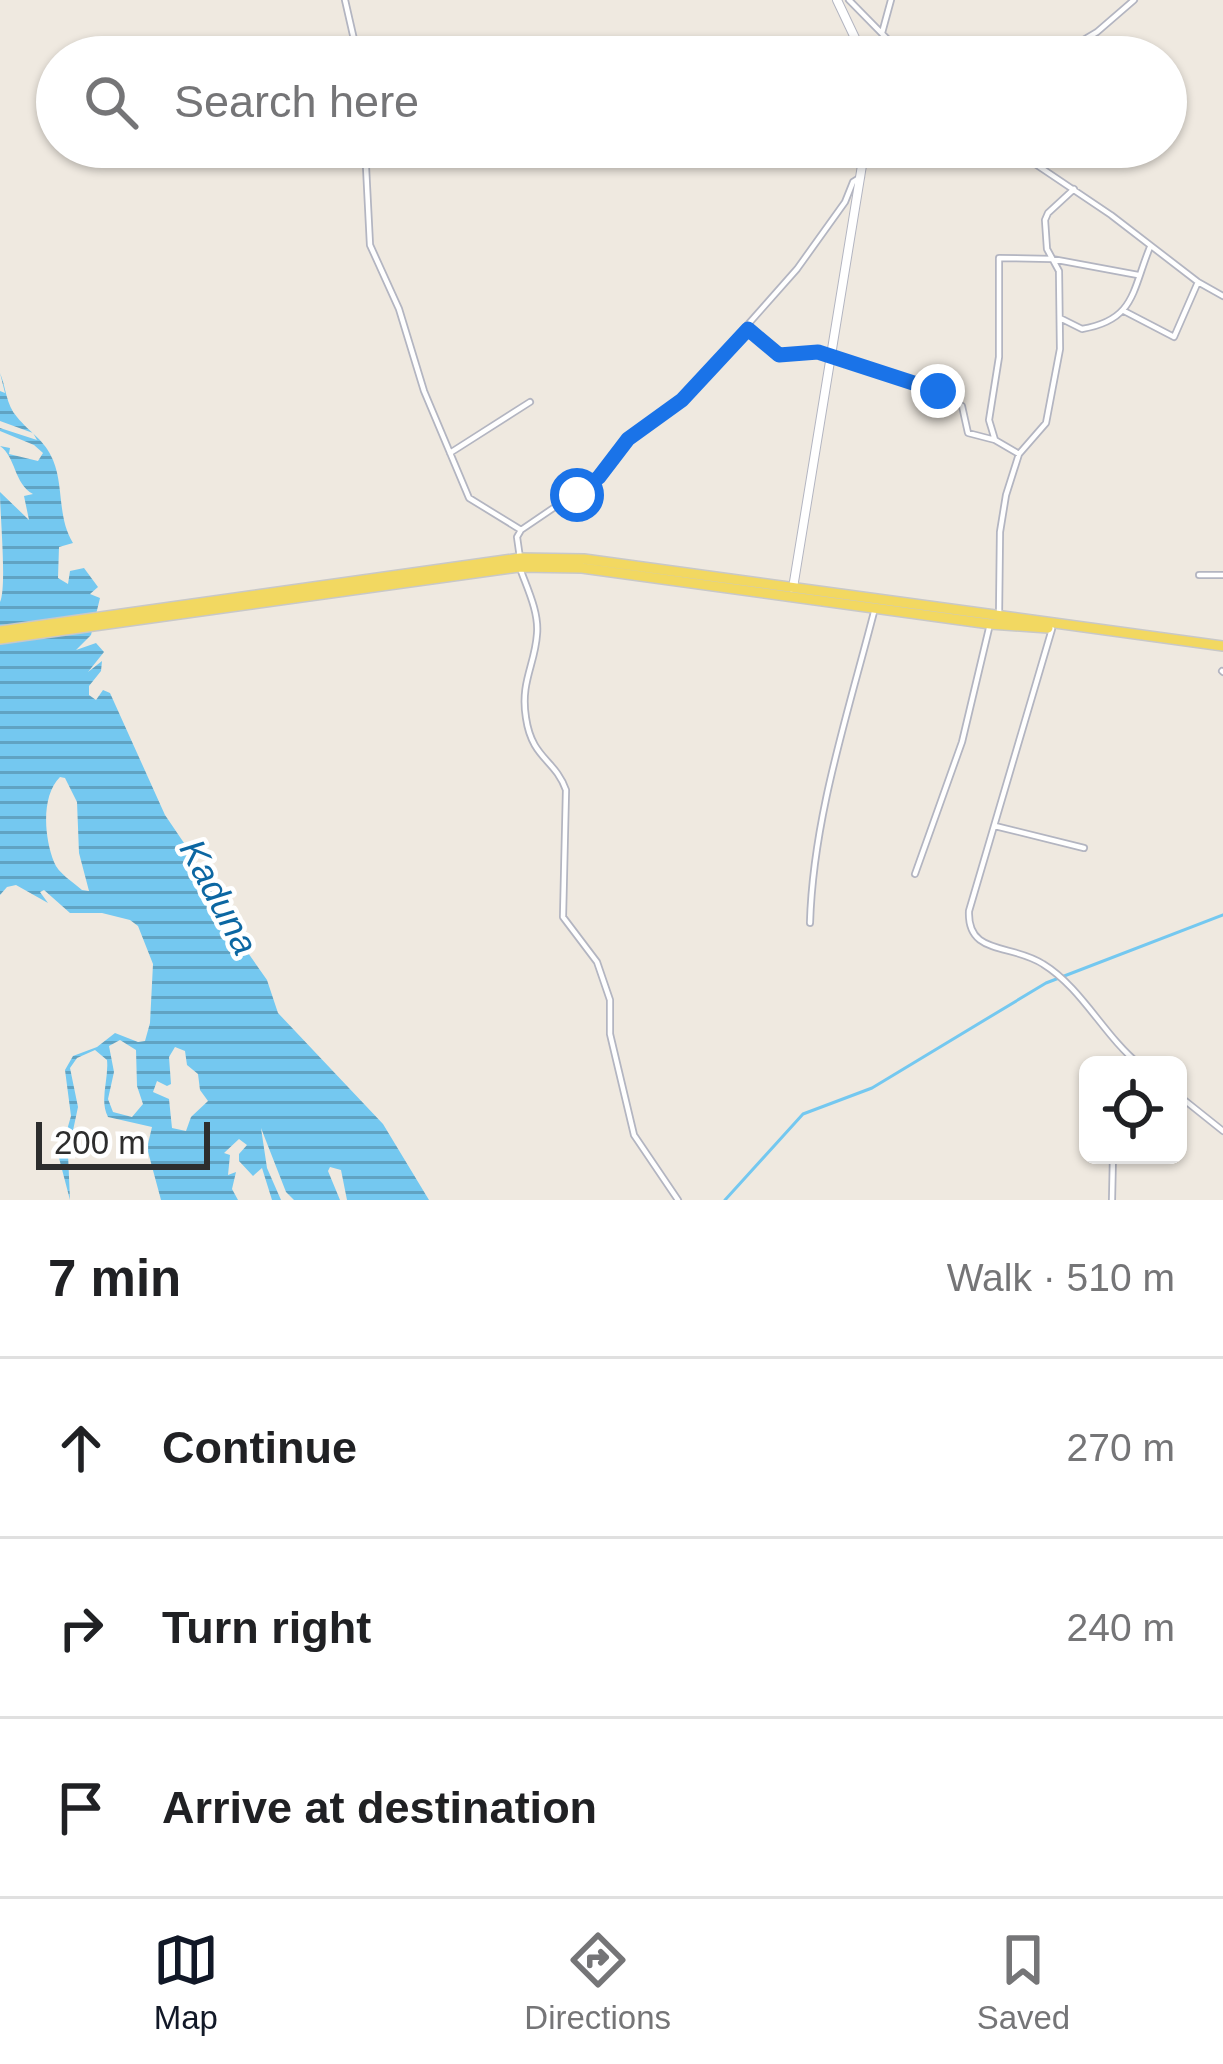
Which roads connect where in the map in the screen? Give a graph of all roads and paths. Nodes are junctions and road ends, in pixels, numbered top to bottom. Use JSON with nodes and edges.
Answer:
{"nodes":[{"id":1,"x":345,"y":0,"type":"edge"},
{"id":2,"x":837,"y":0,"type":"edge"},
{"id":3,"x":849,"y":0,"type":"edge"},
{"id":4,"x":891,"y":0,"type":"edge"},
{"id":5,"x":1134,"y":0,"type":"edge"},
{"id":6,"x":882,"y":33,"type":"junction"},
{"id":7,"x":353,"y":36,"type":"edge"},
{"id":8,"x":854,"y":36,"type":"edge"},
{"id":9,"x":885,"y":36,"type":"edge"},
{"id":10,"x":1090,"y":36,"type":"edge"},
{"id":11,"x":366,"y":168,"type":"edge"},
{"id":12,"x":862,"y":168,"type":"edge"},
{"id":13,"x":1042,"y":168,"type":"edge"},
{"id":14,"x":861,"y":177,"type":"junction"},
{"id":15,"x":1074,"y":189,"type":"junction"},
{"id":16,"x":1150,"y":247,"type":"junction"},
{"id":17,"x":1052,"y":259,"type":"junction"},
{"id":18,"x":1138,"y":275,"type":"junction"},
{"id":19,"x":1198,"y":282,"type":"junction"},
{"id":20,"x":1223,"y":296,"type":"edge"},
{"id":21,"x":1124,"y":311,"type":"junction"},
{"id":22,"x":1060,"y":318,"type":"junction"},
{"id":23,"x":748,"y":329,"type":"junction"},
{"id":24,"x":832,"y":356,"type":"junction"},
{"id":25,"x":530,"y":402,"type":"dead end"},
{"id":26,"x":995,"y":440,"type":"junction"},
{"id":27,"x":450,"y":453,"type":"junction"},
{"id":28,"x":1018,"y":454,"type":"junction"},
{"id":29,"x":520,"y":530,"type":"junction"},
{"id":30,"x":519,"y":562,"type":"junction"},
{"id":31,"x":1198,"y":575,"type":"dead end"},
{"id":32,"x":1223,"y":575,"type":"edge"},
{"id":33,"x":793,"y":592,"type":"junction"},
{"id":34,"x":875,"y":608,"type":"junction"},
{"id":35,"x":994,"y":620,"type":"junction"},
{"id":36,"x":1052,"y":629,"type":"junction"},
{"id":37,"x":0,"y":635,"type":"edge"},
{"id":38,"x":1223,"y":650,"type":"edge"},
{"id":39,"x":995,"y":826,"type":"junction"},
{"id":40,"x":1084,"y":848,"type":"dead end"},
{"id":41,"x":915,"y":874,"type":"dead end"},
{"id":42,"x":810,"y":923,"type":"dead end"},
{"id":43,"x":1127,"y":1056,"type":"edge"},
{"id":44,"x":1187,"y":1102,"type":"edge"},
{"id":45,"x":1223,"y":1131,"type":"edge"},
{"id":46,"x":1113,"y":1164,"type":"edge"},
{"id":47,"x":678,"y":1200,"type":"edge"},
{"id":48,"x":1112,"y":1200,"type":"edge"}],
"edges":[{"from":1,"to":7,"type":"street"},
{"from":2,"to":8,"type":"main road"},
{"from":3,"to":6,"type":"street"},
{"from":4,"to":6,"type":"street"},
{"from":5,"to":10,"type":"street"},
{"from":6,"to":9,"type":"street"},
{"from":11,"to":27,"type":"street"},
{"from":12,"to":14,"type":"main road"},
{"from":13,"to":15,"type":"street"},
{"from":14,"to":23,"type":"street"},
{"from":14,"to":24,"type":"main road"},
{"from":15,"to":16,"type":"street"},
{"from":15,"to":17,"type":"street"},
{"from":16,"to":18,"type":"street"},
{"from":16,"to":19,"type":"street"},
{"from":17,"to":18,"type":"street"},
{"from":17,"to":22,"type":"street"},
{"from":17,"to":26,"type":"street"},
{"from":18,"to":21,"type":"street"},
{"from":19,"to":20,"type":"street"},
{"from":19,"to":21,"type":"street"},
{"from":21,"to":22,"type":"street"},
{"from":22,"to":28,"type":"street"},
{"from":23,"to":24,"type":"street"},
{"from":23,"to":29,"type":"street"},
{"from":24,"to":26,"type":"street"},
{"from":24,"to":33,"type":"main road"},
{"from":25,"to":27,"type":"street"},
{"from":26,"to":28,"type":"street"},
{"from":27,"to":29,"type":"street"},
{"from":28,"to":35,"type":"street"},
{"from":29,"to":30,"type":"street"},
{"from":30,"to":33,"type":"main road"},
{"from":30,"to":37,"type":"main road"},
{"from":30,"to":47,"type":"street"},
{"from":31,"to":32,"type":"street"},
{"from":33,"to":34,"type":"main road"},
{"from":33,"to":35,"type":"main road"},
{"from":34,"to":35,"type":"main road"},
{"from":34,"to":42,"type":"street"},
{"from":35,"to":36,"type":"main road"},
{"from":35,"to":38,"type":"main road"},
{"from":35,"to":41,"type":"street"},
{"from":36,"to":38,"type":"main road"},
{"from":36,"to":39,"type":"street"},
{"from":39,"to":40,"type":"street"},
{"from":39,"to":43,"type":"street"},
{"from":44,"to":45,"type":"street"},
{"from":46,"to":48,"type":"street"}]}
